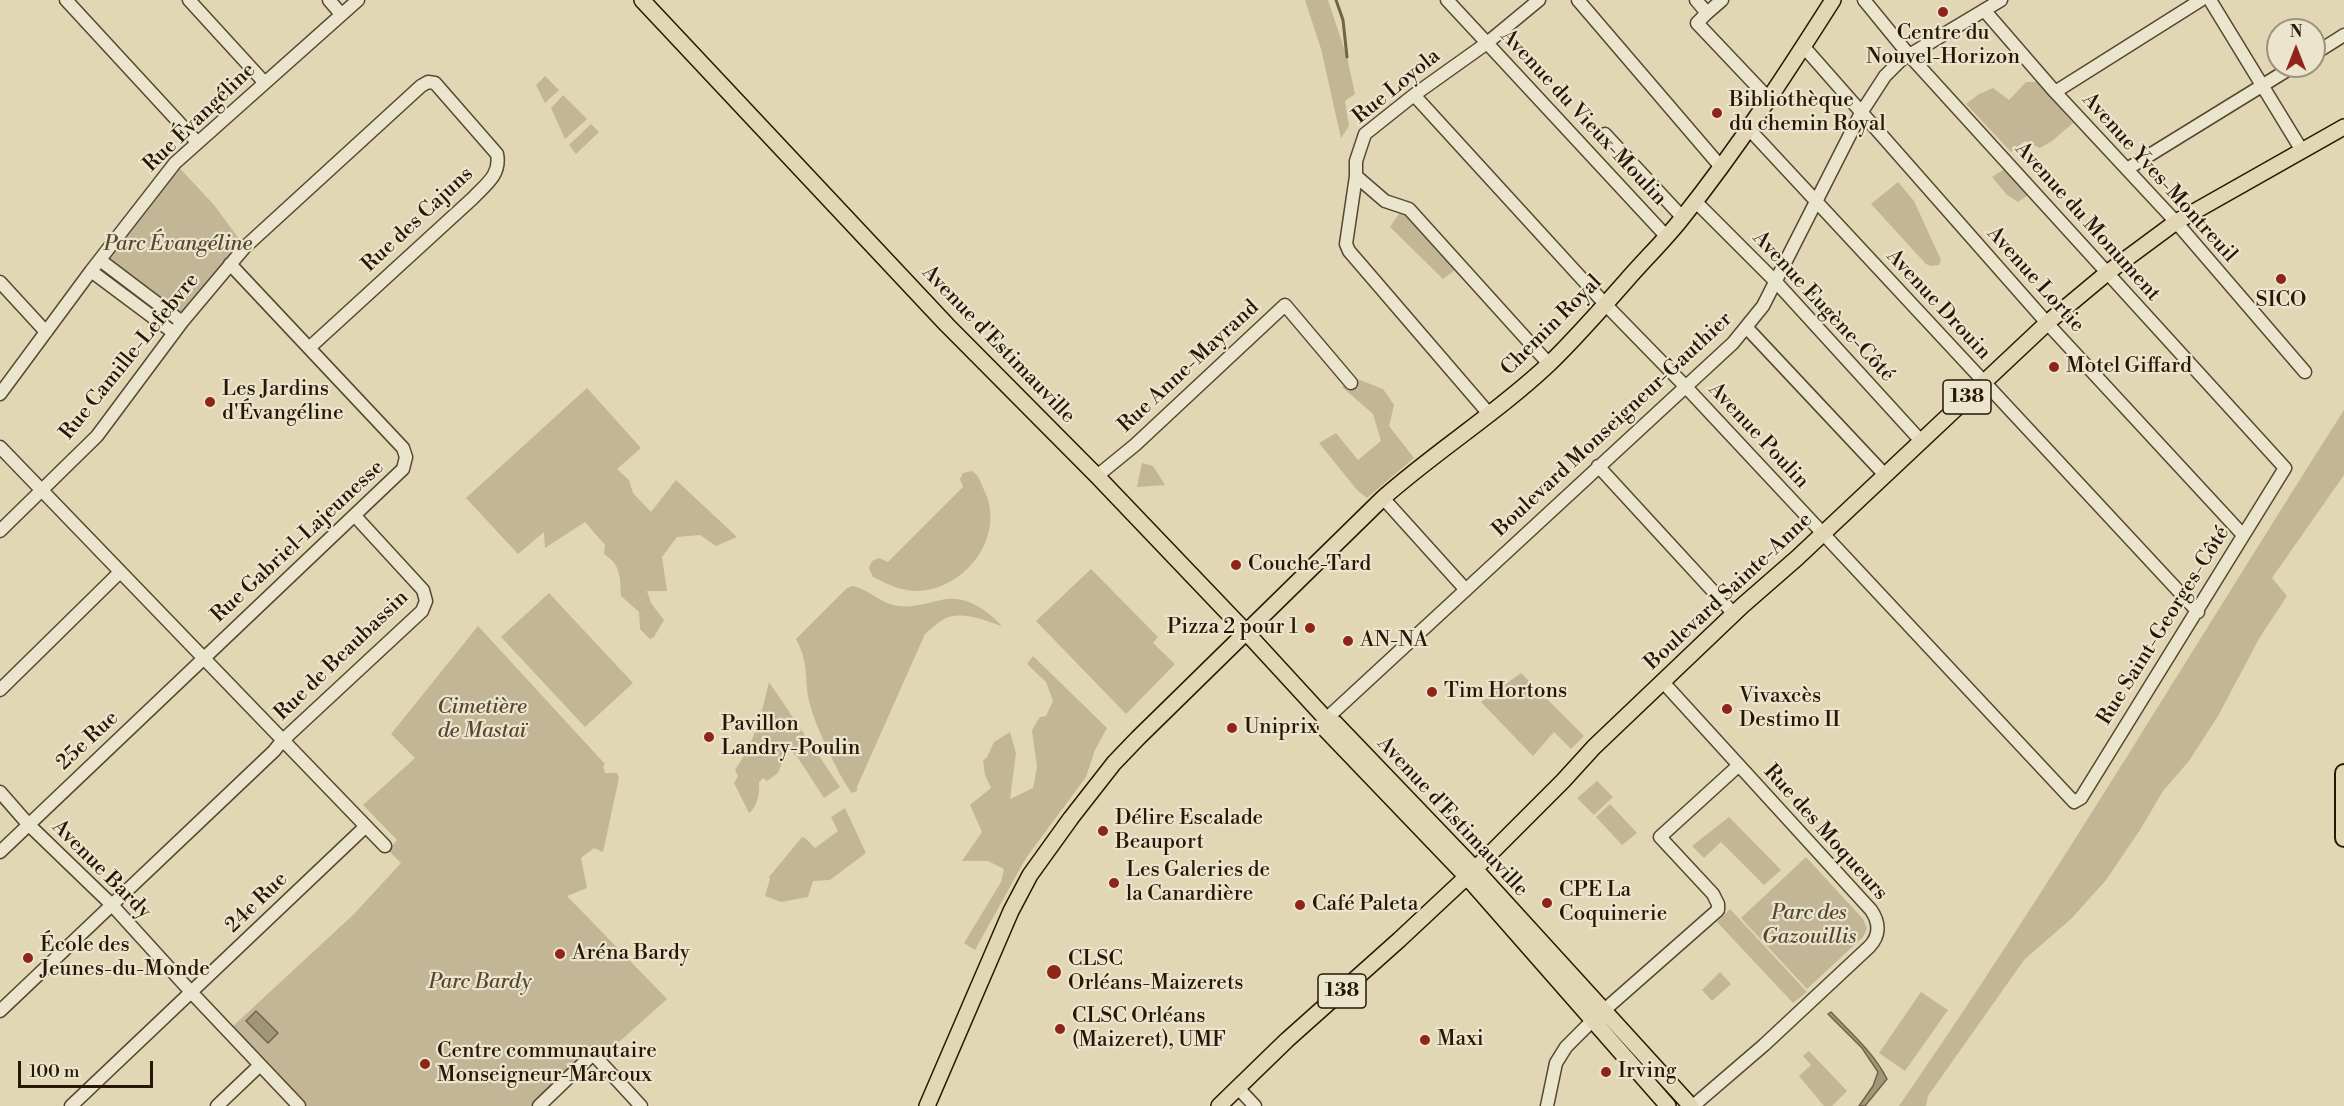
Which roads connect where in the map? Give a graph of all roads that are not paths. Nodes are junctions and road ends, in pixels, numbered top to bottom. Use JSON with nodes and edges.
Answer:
{"nodes":[{"id":1,"x":66,"y":0,"type":"edge"},
{"id":2,"x":189,"y":0,"type":"edge"},
{"id":3,"x":328,"y":0,"type":"edge"},
{"id":4,"x":358,"y":0,"type":"edge"},
{"id":5,"x":642,"y":0,"type":"edge"},
{"id":6,"x":1447,"y":0,"type":"edge"},
{"id":7,"x":1539,"y":0,"type":"edge"},
{"id":8,"x":1578,"y":0,"type":"edge"},
{"id":9,"x":1696,"y":0,"type":"edge"},
{"id":10,"x":1722,"y":0,"type":"edge"},
{"id":11,"x":1833,"y":0,"type":"edge"},
{"id":12,"x":1864,"y":0,"type":"edge"},
{"id":13,"x":2001,"y":0,"type":"edge"},
{"id":14,"x":2200,"y":0,"type":"edge"},
{"id":15,"x":2210,"y":0,"type":"edge"},
{"id":16,"x":1984,"y":10,"type":"junction"},
{"id":17,"x":1707,"y":13,"type":"junction"},
{"id":18,"x":341,"y":14,"type":"junction"},
{"id":19,"x":2344,"y":35,"type":"edge"},
{"id":20,"x":1487,"y":43,"type":"junction"},
{"id":21,"x":1803,"y":46,"type":"junction"},
{"id":22,"x":2326,"y":46,"type":"edge"},
{"id":23,"x":1909,"y":55,"type":"junction"},
{"id":24,"x":2274,"y":78,"type":"edge"},
{"id":25,"x":264,"y":82,"type":"junction"},
{"id":26,"x":435,"y":83,"type":"joint"},
{"id":27,"x":2263,"y":85,"type":"junction"},
{"id":28,"x":2055,"y":92,"type":"junction"},
{"id":29,"x":1414,"y":95,"type":"junction"},
{"id":30,"x":1768,"y":99,"type":"junction"},
{"id":31,"x":1861,"y":113,"type":"junction"},
{"id":32,"x":2344,"y":127,"type":"edge"},
{"id":33,"x":1748,"y":128,"type":"junction"},
{"id":34,"x":2344,"y":132,"type":"edge"},
{"id":35,"x":1605,"y":134,"type":"dead end"},
{"id":36,"x":197,"y":142,"type":"junction"},
{"id":37,"x":2301,"y":150,"type":"junction"},
{"id":38,"x":1721,"y":167,"type":"junction"},
{"id":39,"x":2127,"y":169,"type":"junction"},
{"id":40,"x":1356,"y":176,"type":"junction"},
{"id":41,"x":1695,"y":201,"type":"junction"},
{"id":42,"x":1816,"y":203,"type":"junction"},
{"id":43,"x":1683,"y":218,"type":"junction"},
{"id":44,"x":2176,"y":222,"type":"junction"},
{"id":45,"x":1665,"y":236,"type":"junction"},
{"id":46,"x":100,"y":260,"type":"junction"},
{"id":47,"x":230,"y":264,"type":"junction"},
{"id":48,"x":91,"y":271,"type":"junction"},
{"id":49,"x":2107,"y":273,"type":"junction"},
{"id":50,"x":0,"y":282,"type":"edge"},
{"id":51,"x":1776,"y":282,"type":"junction"},
{"id":52,"x":1605,"y":304,"type":"junction"},
{"id":53,"x":182,"y":322,"type":"junction"},
{"id":54,"x":2047,"y":323,"type":"junction"},
{"id":55,"x":1747,"y":328,"type":"junction"},
{"id":56,"x":46,"y":332,"type":"junction"},
{"id":57,"x":174,"y":333,"type":"junction"},
{"id":58,"x":309,"y":348,"type":"junction"},
{"id":59,"x":1549,"y":364,"type":"junction"},
{"id":60,"x":2305,"y":372,"type":"dead end"},
{"id":61,"x":1983,"y":382,"type":"junction"},
{"id":62,"x":1351,"y":383,"type":"dead end"},
{"id":63,"x":1686,"y":387,"type":"junction"},
{"id":64,"x":0,"y":394,"type":"edge"},
{"id":65,"x":1490,"y":415,"type":"junction"},
{"id":66,"x":0,"y":435,"type":"edge"},
{"id":67,"x":1922,"y":441,"type":"junction"},
{"id":68,"x":4,"y":452,"type":"edge"},
{"id":69,"x":1598,"y":466,"type":"junction"},
{"id":70,"x":2285,"y":468,"type":"joint"},
{"id":71,"x":1885,"y":475,"type":"junction"},
{"id":72,"x":1097,"y":476,"type":"junction"},
{"id":73,"x":42,"y":491,"type":"junction"},
{"id":74,"x":1383,"y":498,"type":"junction"},
{"id":75,"x":355,"y":516,"type":"junction"},
{"id":76,"x":0,"y":531,"type":"edge"},
{"id":77,"x":1822,"y":534,"type":"junction"},
{"id":78,"x":2243,"y":535,"type":"junction"},
{"id":79,"x":119,"y":573,"type":"junction"},
{"id":80,"x":1466,"y":590,"type":"junction"},
{"id":81,"x":2198,"y":612,"type":"junction"},
{"id":82,"x":1734,"y":614,"type":"junction"},
{"id":83,"x":1246,"y":632,"type":"junction"},
{"id":84,"x":203,"y":659,"type":"junction"},
{"id":85,"x":1662,"y":681,"type":"junction"},
{"id":86,"x":0,"y":690,"type":"edge"},
{"id":87,"x":1326,"y":719,"type":"junction"},
{"id":88,"x":282,"y":741,"type":"junction"},
{"id":89,"x":1738,"y":766,"type":"junction"},
{"id":90,"x":2344,"y":773,"type":"edge"},
{"id":91,"x":0,"y":792,"type":"edge"},
{"id":92,"x":2074,"y":802,"type":"joint"},
{"id":93,"x":28,"y":824,"type":"junction"},
{"id":94,"x":365,"y":826,"type":"junction"},
{"id":95,"x":2344,"y":838,"type":"edge"},
{"id":96,"x":385,"y":846,"type":"dead end"},
{"id":97,"x":0,"y":852,"type":"edge"},
{"id":98,"x":1471,"y":873,"type":"junction"},
{"id":99,"x":112,"y":905,"type":"junction"},
{"id":100,"x":192,"y":993,"type":"junction"},
{"id":101,"x":0,"y":1011,"type":"edge"},
{"id":102,"x":1598,"y":1016,"type":"junction"},
{"id":103,"x":259,"y":1066,"type":"junction"},
{"id":104,"x":1238,"y":1088,"type":"junction"},
{"id":105,"x":71,"y":1106,"type":"edge"},
{"id":106,"x":217,"y":1106,"type":"edge"},
{"id":107,"x":299,"y":1106,"type":"edge"},
{"id":108,"x":539,"y":1106,"type":"edge"},
{"id":109,"x":640,"y":1106,"type":"edge"},
{"id":110,"x":927,"y":1106,"type":"edge"},
{"id":111,"x":1219,"y":1106,"type":"edge"},
{"id":112,"x":1255,"y":1106,"type":"edge"},
{"id":113,"x":1546,"y":1106,"type":"edge"},
{"id":114,"x":1668,"y":1106,"type":"edge"},
{"id":115,"x":1692,"y":1106,"type":"edge"}],
"edges":[{"from":1,"to":36,"type":"street"},
{"from":2,"to":25,"type":"street"},
{"from":3,"to":18,"type":"street"},
{"from":4,"to":18,"type":"street","name":"Rue Évangéline"},
{"from":5,"to":72,"type":"main road","name":"Avenue d'Estimauville"},
{"from":6,"to":20,"type":"street","name":"Avenue du Vieux-Moulin"},
{"from":7,"to":20,"type":"street","name":"Rue Loyola"},
{"from":8,"to":38,"type":"street"},
{"from":9,"to":17,"type":"street"},
{"from":10,"to":17,"type":"street"},
{"from":11,"to":21,"type":"main road","name":"Chemin Royal"},
{"from":12,"to":23,"type":"street","name":"Avenue du Monument"},
{"from":13,"to":16,"type":"street","name":"Boulevard Monseigneur-Gauthier"},
{"from":14,"to":28,"type":"street"},
{"from":15,"to":27,"type":"street"},
{"from":16,"to":23,"type":"street","name":"Boulevard Monseigneur-Gauthier"},
{"from":16,"to":28,"type":"street","name":"Avenue Yves-Montreuil"},
{"from":17,"to":30,"type":"street"},
{"from":18,"to":25,"type":"street","name":"Rue Évangéline"},
{"from":19,"to":22,"type":"street"},
{"from":20,"to":29,"type":"street","name":"Rue Loyola"},
{"from":20,"to":45,"type":"street","name":"Avenue du Vieux-Moulin"},
{"from":21,"to":30,"type":"main road","name":"Chemin Royal"},
{"from":21,"to":31,"type":"street","name":"Avenue Lortie"},
{"from":23,"to":31,"type":"street","name":"Boulevard Monseigneur-Gauthier"},
{"from":23,"to":49,"type":"street","name":"Avenue du Monument"},
{"from":24,"to":27,"type":"street"},
{"from":25,"to":36,"type":"street","name":"Rue Évangéline"},
{"from":26,"to":47,"type":"street","name":"Rue Camille-Lefebvre"},
{"from":26,"to":58,"type":"street","name":"Rue des Cajuns"},
{"from":27,"to":37,"type":"street"},
{"from":27,"to":39,"type":"street"},
{"from":28,"to":39,"type":"street","name":"Avenue Yves-Montreuil"},
{"from":29,"to":40,"type":"street","name":"Rue Loyola"},
{"from":29,"to":52,"type":"street","name":"Avenue Poulin"},
{"from":30,"to":33,"type":"main road","name":"Chemin Royal"},
{"from":31,"to":42,"type":"street","name":"Boulevard Monseigneur-Gauthier"},
{"from":31,"to":54,"type":"street","name":"Avenue Lortie"},
{"from":32,"to":37,"type":"main road","name":"Boulevard Sainte-Anne","number":"138"},
{"from":33,"to":38,"type":"main road","name":"Chemin Royal"},
{"from":33,"to":42,"type":"street","name":"Avenue Drouin"},
{"from":34,"to":37,"type":"main road","name":"Boulevard Sainte-Anne","number":"138"},
{"from":35,"to":43,"type":"street"},
{"from":36,"to":46,"type":"street","name":"Rue Évangéline"},
{"from":37,"to":44,"type":"main road","name":"Boulevard Sainte-Anne","number":"138"},
{"from":38,"to":41,"type":"main road","name":"Chemin Royal"},
{"from":39,"to":44,"type":"street","name":"Avenue Yves-Montreuil"},
{"from":40,"to":59,"type":"street"},
{"from":40,"to":65,"type":"street","name":"Rue Loyola"},
{"from":41,"to":43,"type":"main road","name":"Chemin Royal"},
{"from":41,"to":51,"type":"street","name":"Avenue Eugène-Côté"},
{"from":42,"to":51,"type":"street","name":"Boulevard Monseigneur-Gauthier"},
{"from":42,"to":61,"type":"street","name":"Avenue Drouin"},
{"from":43,"to":45,"type":"main road","name":"Chemin Royal"},
{"from":44,"to":49,"type":"main road","name":"Boulevard Sainte-Anne","number":"138"},
{"from":44,"to":60,"type":"street","name":"Avenue Yves-Montreuil"},
{"from":45,"to":52,"type":"main road","name":"Chemin Royal"},
{"from":46,"to":48,"type":"street","name":"Rue Évangéline"},
{"from":46,"to":53,"type":"street"},
{"from":47,"to":53,"type":"street","name":"Rue Camille-Lefebvre"},
{"from":47,"to":58,"type":"street","name":"Rue Gabriel-Lajeunesse"},
{"from":48,"to":56,"type":"street","name":"Rue Évangéline"},
{"from":48,"to":57,"type":"street"},
{"from":49,"to":54,"type":"main road","name":"Boulevard Sainte-Anne","number":"138"},
{"from":49,"to":70,"type":"street","name":"Avenue du Monument"},
{"from":50,"to":56,"type":"street"},
{"from":51,"to":55,"type":"street","name":"Boulevard Monseigneur-Gauthier"},
{"from":51,"to":67,"type":"street","name":"Avenue Eugène-Côté"},
{"from":52,"to":59,"type":"main road","name":"Chemin Royal"},
{"from":52,"to":63,"type":"street","name":"Avenue Poulin"},
{"from":53,"to":57,"type":"street","name":"Rue Camille-Lefebvre"},
{"from":54,"to":61,"type":"main road","name":"Boulevard Sainte-Anne","number":"138"},
{"from":54,"to":78,"type":"street","name":"Avenue Lortie"},
{"from":55,"to":63,"type":"street","name":"Boulevard Monseigneur-Gauthier"},
{"from":55,"to":71,"type":"street"},
{"from":56,"to":64,"type":"street","name":"Rue Évangéline"},
{"from":57,"to":73,"type":"street","name":"Rue Camille-Lefebvre"},
{"from":58,"to":75,"type":"street","name":"Rue Gabriel-Lajeunesse"},
{"from":59,"to":65,"type":"main road","name":"Chemin Royal"},
{"from":61,"to":67,"type":"main road","name":"Boulevard Sainte-Anne","number":"138"},
{"from":61,"to":81,"type":"street","name":"Avenue Drouin"},
{"from":62,"to":72,"type":"street","name":"Rue Anne-Mayrand"},
{"from":63,"to":69,"type":"street","name":"Boulevard Monseigneur-Gauthier"},
{"from":63,"to":77,"type":"street","name":"Avenue Poulin"},
{"from":65,"to":74,"type":"main road","name":"Chemin Royal"},
{"from":66,"to":68,"type":"street"},
{"from":67,"to":71,"type":"main road","name":"Boulevard Sainte-Anne","number":"138"},
{"from":68,"to":73,"type":"street"},
{"from":69,"to":80,"type":"street","name":"Boulevard Monseigneur-Gauthier"},
{"from":69,"to":82,"type":"street"},
{"from":70,"to":78,"type":"street","name":"Rue Saint-Georges-Côté"},
{"from":71,"to":77,"type":"main road","name":"Boulevard Sainte-Anne","number":"138"},
{"from":72,"to":83,"type":"main road","name":"Avenue d'Estimauville"},
{"from":73,"to":76,"type":"street","name":"Rue Camille-Lefebvre"},
{"from":73,"to":79,"type":"street"},
{"from":74,"to":80,"type":"street"},
{"from":74,"to":83,"type":"main road","name":"Chemin Royal"},
{"from":75,"to":84,"type":"street","name":"Rue Gabriel-Lajeunesse"},
{"from":75,"to":88,"type":"street","name":"Rue de Beaubassin"},
{"from":77,"to":82,"type":"main road","name":"Boulevard Sainte-Anne","number":"138"},
{"from":77,"to":92,"type":"street","name":"Avenue Poulin"},
{"from":78,"to":81,"type":"street","name":"Rue Saint-Georges-Côté"},
{"from":79,"to":84,"type":"street"},
{"from":79,"to":86,"type":"street"},
{"from":80,"to":87,"type":"street","name":"Boulevard Monseigneur-Gauthier"},
{"from":81,"to":92,"type":"street","name":"Rue Saint-Georges-Côté"},
{"from":82,"to":85,"type":"main road","name":"Boulevard Sainte-Anne","number":"138"},
{"from":83,"to":87,"type":"main road","name":"Avenue d'Estimauville"},
{"from":83,"to":110,"type":"main road","name":"Chemin Royal"},
{"from":84,"to":88,"type":"street"},
{"from":84,"to":93,"type":"street","name":"25e Rue"},
{"from":85,"to":89,"type":"street","name":"Rue des Moqueurs"},
{"from":85,"to":98,"type":"main road","name":"Boulevard Sainte-Anne","number":"138"},
{"from":87,"to":98,"type":"main road","name":"Avenue d'Estimauville"},
{"from":88,"to":94,"type":"street"},
{"from":88,"to":99,"type":"street"},
{"from":89,"to":102,"type":"street"},
{"from":89,"to":115,"type":"street","name":"Rue des Moqueurs"},
{"from":90,"to":95,"type":"highway"},
{"from":91,"to":93,"type":"street","name":"Avenue Bardy"},
{"from":93,"to":97,"type":"street","name":"25e Rue"},
{"from":93,"to":99,"type":"street","name":"Avenue Bardy"},
{"from":94,"to":96,"type":"street"},
{"from":94,"to":100,"type":"street","name":"24e Rue"},
{"from":98,"to":102,"type":"main road","name":"Avenue d'Estimauville"},
{"from":98,"to":104,"type":"main road","name":"Boulevard Sainte-Anne","number":"138"},
{"from":99,"to":100,"type":"street","name":"Avenue Bardy"},
{"from":99,"to":101,"type":"street"},
{"from":100,"to":103,"type":"street","name":"Avenue Bardy"},
{"from":100,"to":105,"type":"street","name":"24e Rue"},
{"from":102,"to":113,"type":"street"},
{"from":102,"to":114,"type":"main road","name":"Avenue d'Estimauville"},
{"from":102,"to":115,"type":"main road","name":"Avenue d'Estimauville"},
{"from":103,"to":106,"type":"street"},
{"from":103,"to":107,"type":"street","name":"Avenue Bardy"},
{"from":104,"to":111,"type":"main road","name":"Boulevard Sainte-Anne","number":"138"},
{"from":104,"to":112,"type":"street"},
{"from":108,"to":109,"type":"street"}]}
